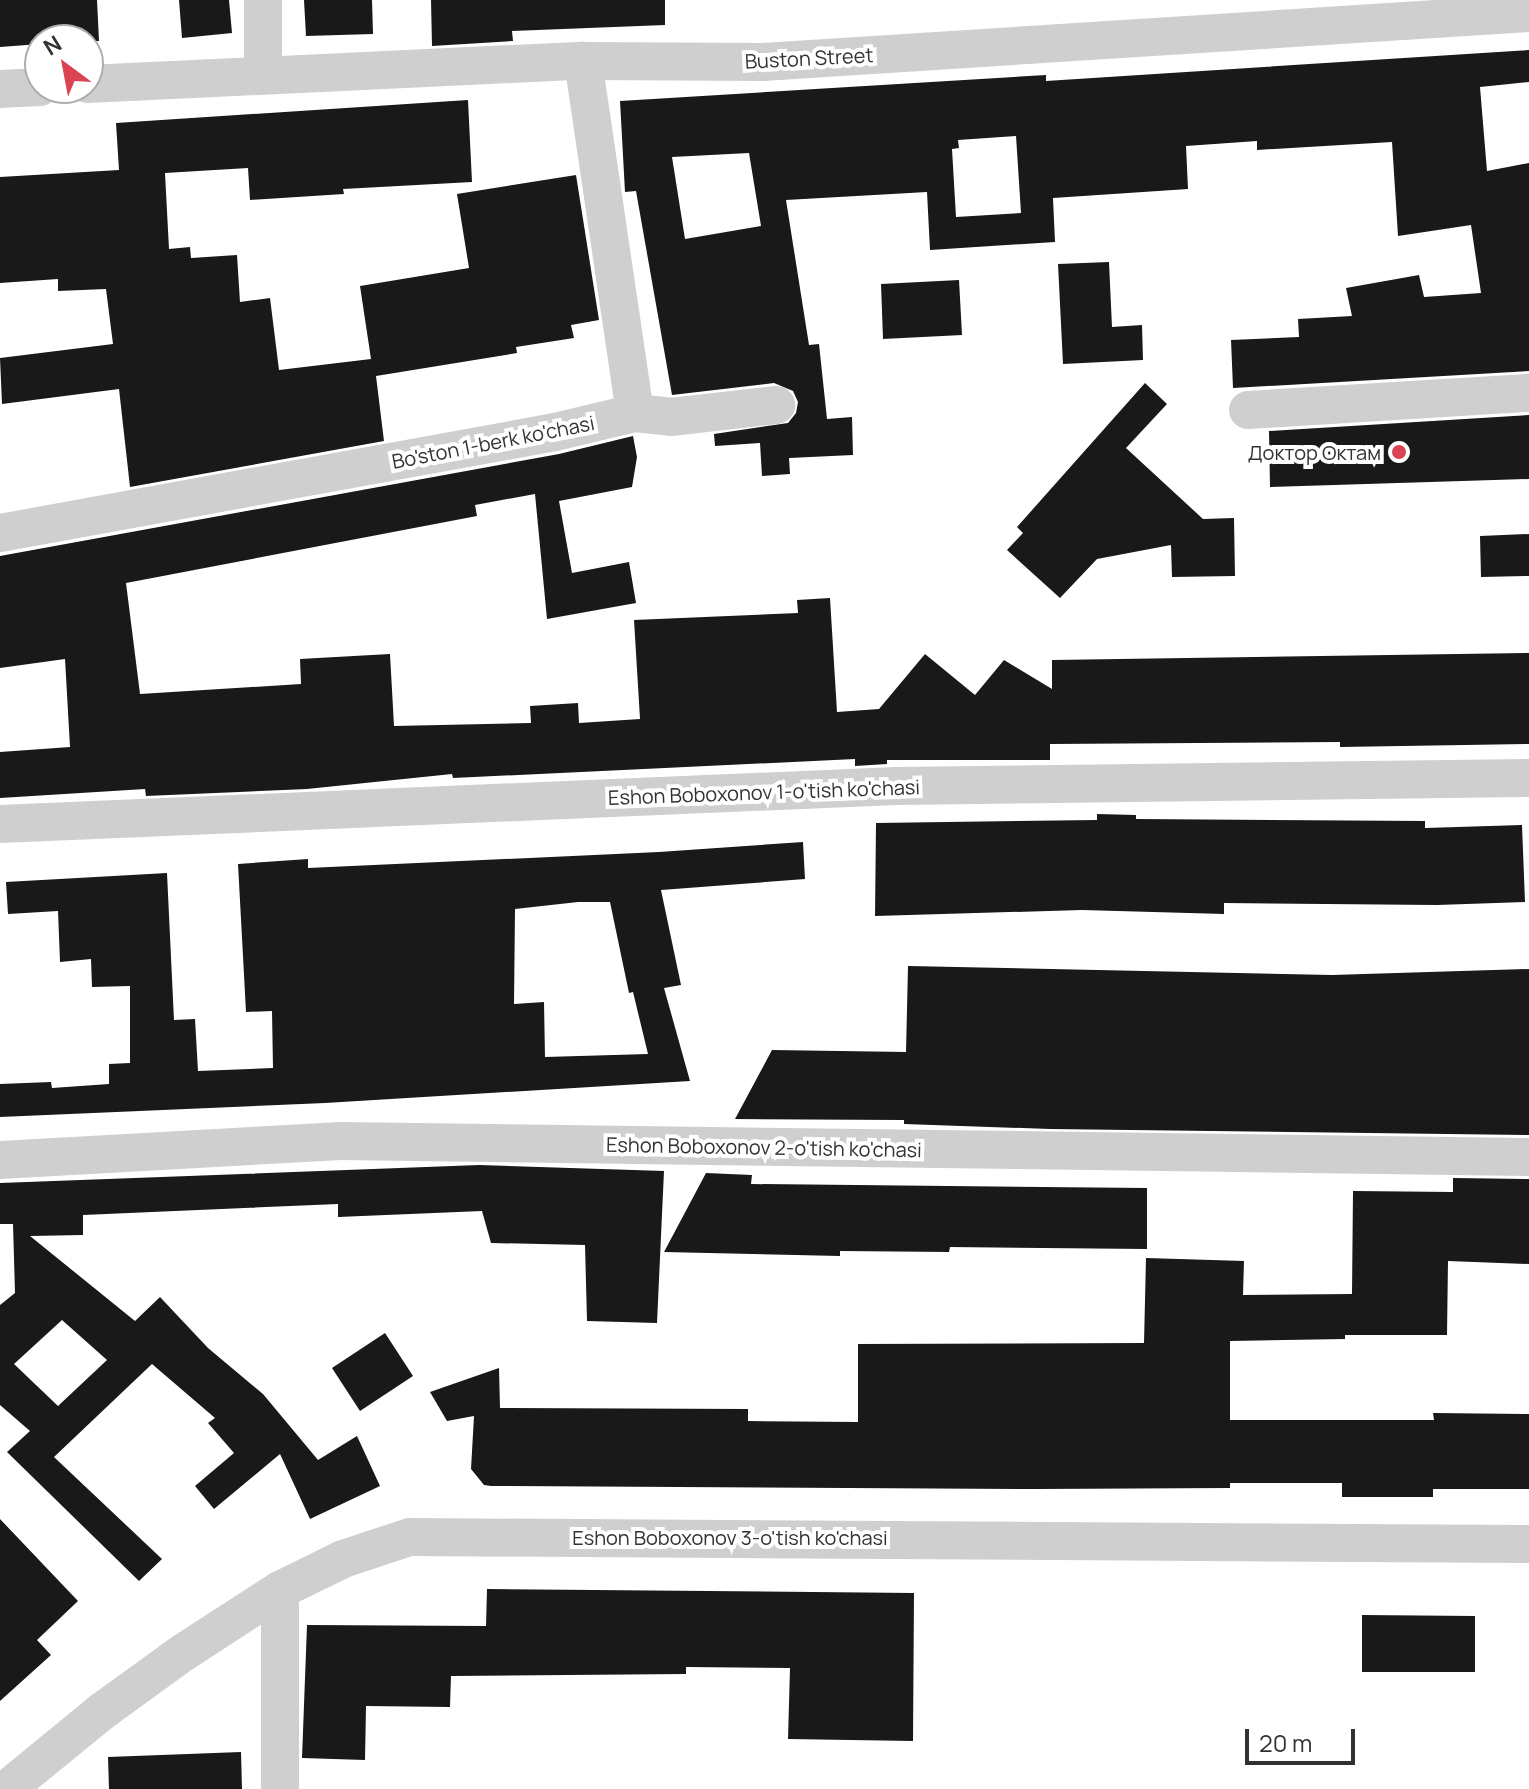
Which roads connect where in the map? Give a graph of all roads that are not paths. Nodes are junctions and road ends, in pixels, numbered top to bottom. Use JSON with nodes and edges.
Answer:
{"nodes":[{"id":1,"x":263,"y":0,"type":"edge"},
{"id":2,"x":1529,"y":13,"type":"edge"},
{"id":3,"x":583,"y":61,"type":"junction"},
{"id":4,"x":263,"y":75,"type":"junction"},
{"id":5,"x":104,"y":83,"type":"edge"},
{"id":6,"x":24,"y":88,"type":"edge"},
{"id":7,"x":0,"y":89,"type":"edge"},
{"id":8,"x":1529,"y":393,"type":"edge"},
{"id":9,"x":776,"y":405,"type":"dead end"},
{"id":10,"x":1248,"y":410,"type":"dead end"},
{"id":11,"x":635,"y":413,"type":"junction"},
{"id":12,"x":0,"y":533,"type":"edge"},
{"id":13,"x":1529,"y":778,"type":"edge"},
{"id":14,"x":0,"y":824,"type":"edge"},
{"id":15,"x":1529,"y":1157,"type":"edge"},
{"id":16,"x":0,"y":1160,"type":"edge"},
{"id":17,"x":1529,"y":1544,"type":"edge"},
{"id":18,"x":280,"y":1590,"type":"junction"},
{"id":19,"x":7,"y":1789,"type":"edge"},
{"id":20,"x":280,"y":1789,"type":"edge"}],
"edges":[{"from":1,"to":4,"type":"street"},
{"from":2,"to":3,"type":"street","name":"Buston Street"},
{"from":3,"to":4,"type":"street","name":"Buston Street"},
{"from":3,"to":11,"type":"street"},
{"from":4,"to":5,"type":"street","name":"Buston Street"},
{"from":6,"to":7,"type":"street"},
{"from":8,"to":10,"type":"street"},
{"from":9,"to":11,"type":"street","name":"Bo'ston 1-berk ko'chasi"},
{"from":11,"to":12,"type":"street","name":"Bo'ston 1-berk ko'chasi"},
{"from":13,"to":14,"type":"street","name":"Eshon Boboxonov 1-o'tish ko'chasi"},
{"from":15,"to":16,"type":"street","name":"Eshon Boboxonov 2-o'tish ko'chasi"},
{"from":17,"to":18,"type":"street","name":"Eshon Boboxonov 3-o'tish ko'chasi"},
{"from":18,"to":19,"type":"street","name":"Eshon Boboxonov 3-o'tish ko'chasi"},
{"from":18,"to":20,"type":"street"}]}
